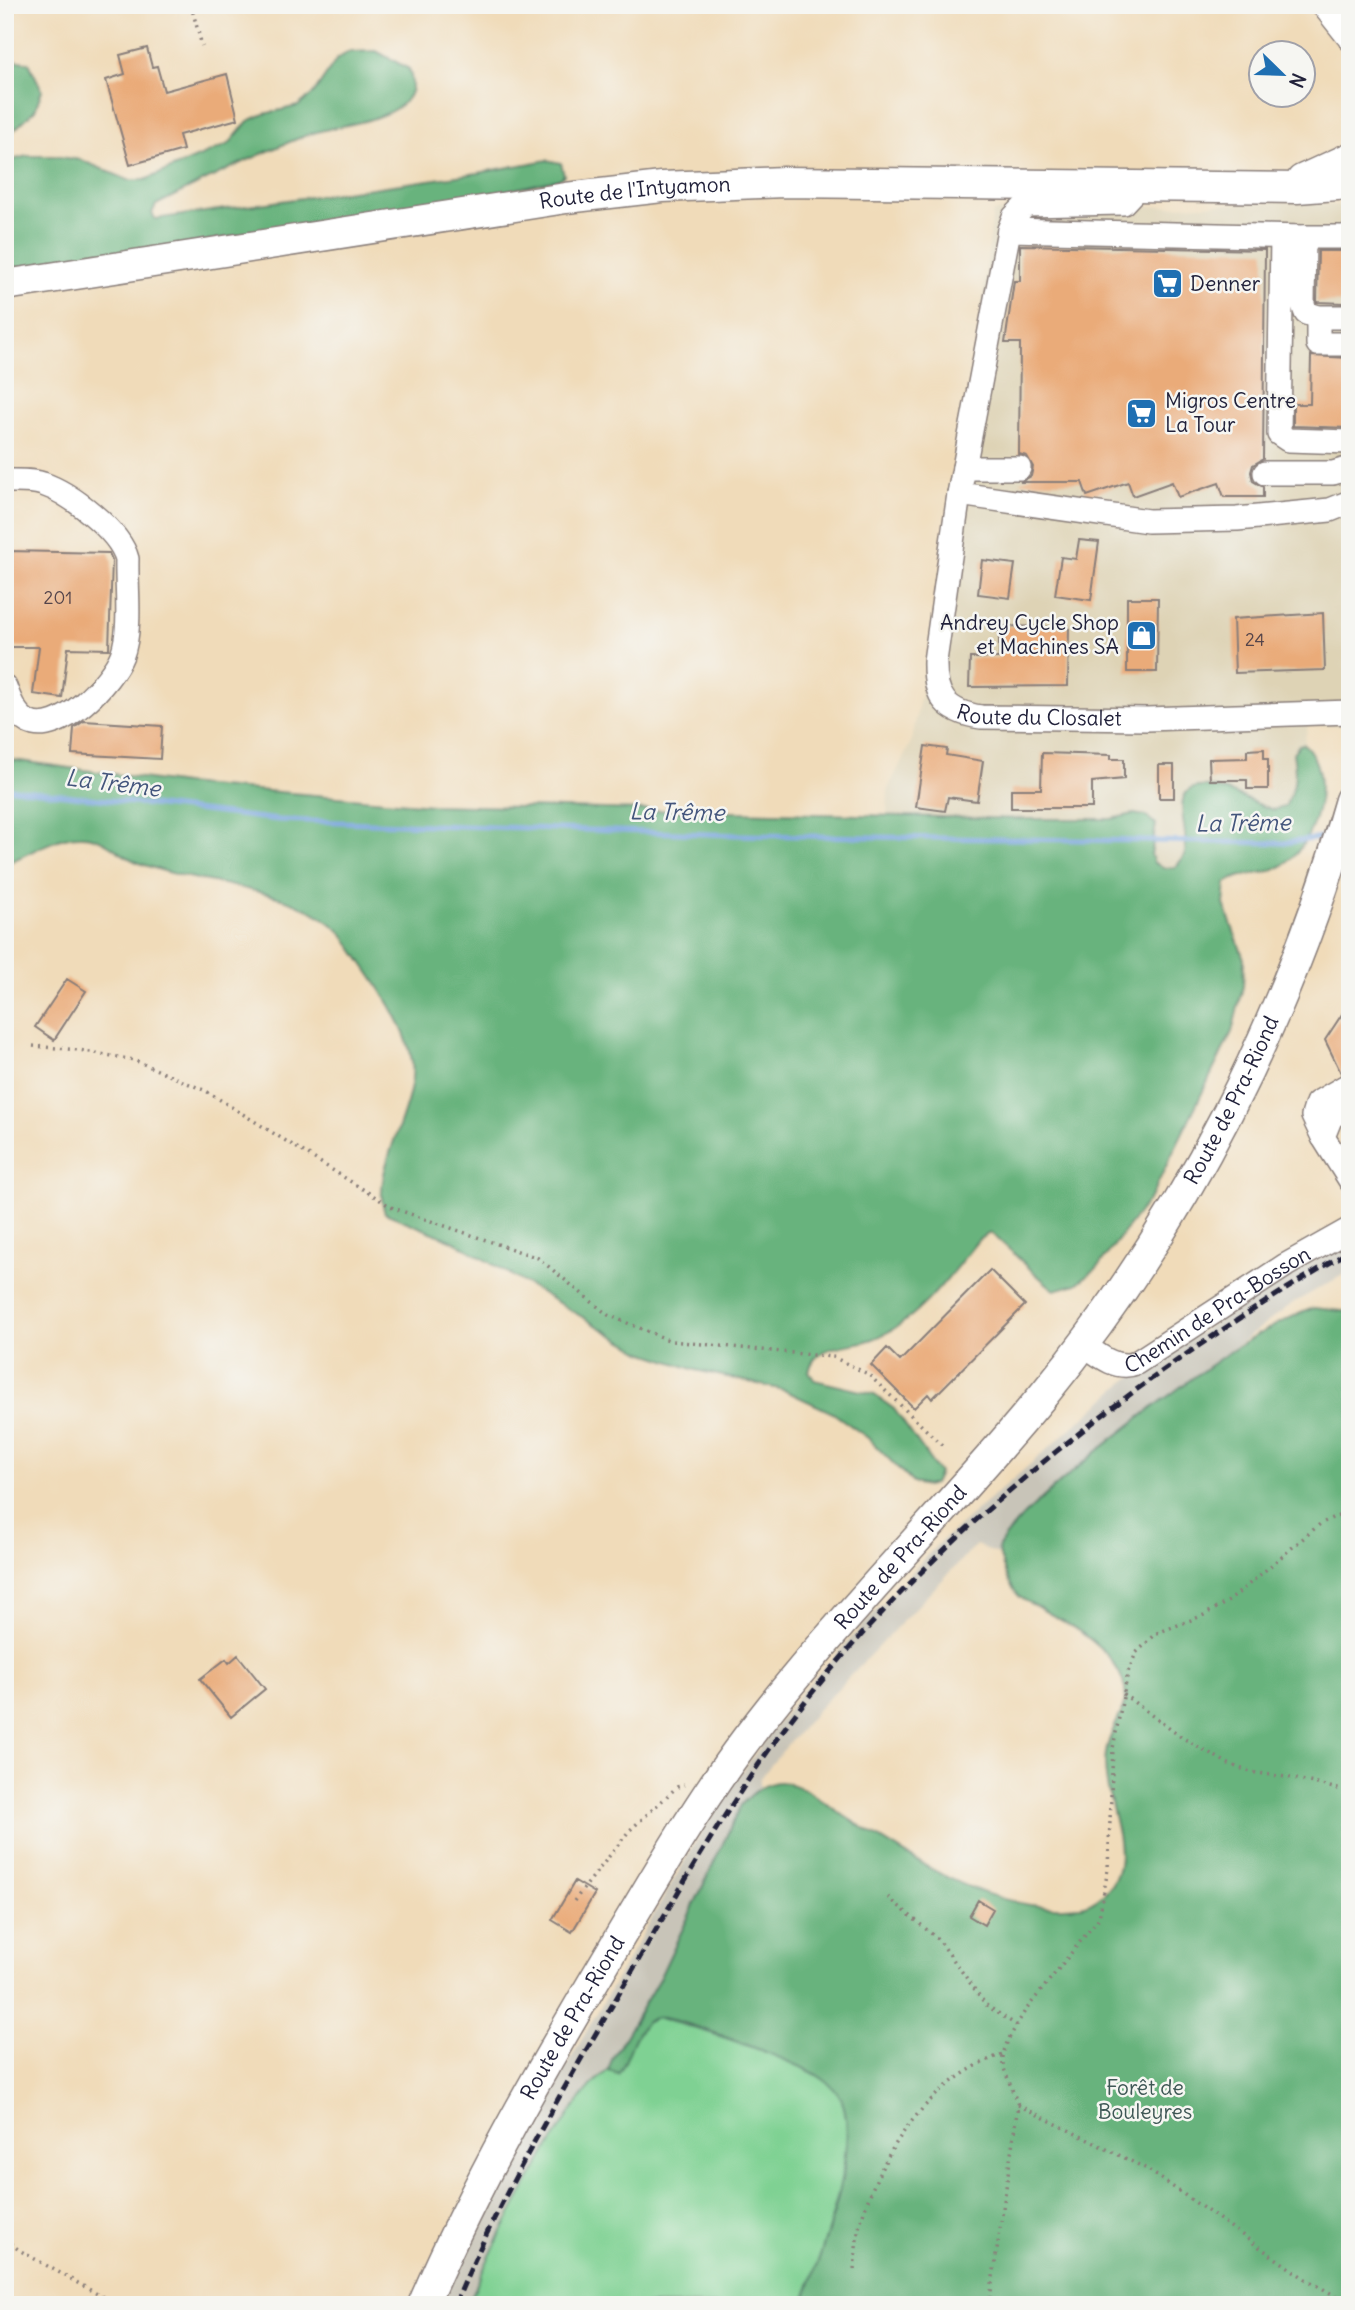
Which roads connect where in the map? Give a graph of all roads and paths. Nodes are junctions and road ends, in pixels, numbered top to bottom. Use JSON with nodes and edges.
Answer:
{"nodes":[{"id":1,"x":191,"y":5,"type":"edge"},
{"id":2,"x":1323,"y":5,"type":"edge"},
{"id":3,"x":1350,"y":39,"type":"edge"},
{"id":4,"x":202,"y":46,"type":"dead end"},
{"id":5,"x":1350,"y":158,"type":"edge"},
{"id":6,"x":1350,"y":184,"type":"edge"},
{"id":7,"x":1140,"y":185,"type":"junction"},
{"id":8,"x":1272,"y":187,"type":"junction"},
{"id":9,"x":1009,"y":230,"type":"junction"},
{"id":10,"x":1293,"y":237,"type":"junction"},
{"id":11,"x":1350,"y":237,"type":"edge"},
{"id":12,"x":5,"y":285,"type":"edge"},
{"id":13,"x":1318,"y":317,"type":"junction"},
{"id":14,"x":1350,"y":317,"type":"edge"},
{"id":15,"x":1350,"y":344,"type":"edge"},
{"id":16,"x":1350,"y":442,"type":"edge"},
{"id":17,"x":964,"y":468,"type":"junction"},
{"id":18,"x":1019,"y":468,"type":"dead end"},
{"id":19,"x":1350,"y":468,"type":"edge"},
{"id":20,"x":1265,"y":473,"type":"dead end"},
{"id":21,"x":5,"y":481,"type":"edge"},
{"id":22,"x":959,"y":494,"type":"junction"},
{"id":23,"x":1350,"y":502,"type":"edge"},
{"id":24,"x":5,"y":687,"type":"edge"},
{"id":25,"x":1350,"y":712,"type":"edge"},
{"id":26,"x":1350,"y":800,"type":"edge"},
{"id":27,"x":33,"y":1046,"type":"dead end"},
{"id":28,"x":1350,"y":1084,"type":"edge"},
{"id":29,"x":1350,"y":1106,"type":"edge"},
{"id":30,"x":1323,"y":1137,"type":"junction"},
{"id":31,"x":1350,"y":1180,"type":"edge"},
{"id":32,"x":1350,"y":1229,"type":"edge"},
{"id":33,"x":1083,"y":1344,"type":"junction"},
{"id":34,"x":944,"y":1447,"type":"dead end"},
{"id":35,"x":1350,"y":1514,"type":"edge"},
{"id":36,"x":1123,"y":1694,"type":"junction"},
{"id":37,"x":714,"y":1785,"type":"junction"},
{"id":38,"x":1350,"y":1792,"type":"edge"},
{"id":39,"x":888,"y":1897,"type":"dead end"},
{"id":40,"x":574,"y":1901,"type":"dead end"},
{"id":41,"x":1016,"y":2025,"type":"junction"},
{"id":42,"x":1003,"y":2054,"type":"junction"},
{"id":43,"x":1018,"y":2105,"type":"junction"},
{"id":44,"x":5,"y":2239,"type":"edge"},
{"id":45,"x":855,"y":2269,"type":"dead end"},
{"id":46,"x":1350,"y":2304,"type":"edge"},
{"id":47,"x":117,"y":2305,"type":"edge"},
{"id":48,"x":423,"y":2305,"type":"edge"},
{"id":49,"x":989,"y":2305,"type":"edge"}],
"edges":[{"from":1,"to":4,"type":"path"},
{"from":2,"to":3,"type":"street"},
{"from":5,"to":8,"type":"main road","name":"Route de l'Intyamon"},
{"from":6,"to":8,"type":"main road","name":"Route de l'Intyamon"},
{"from":7,"to":8,"type":"main road","name":"Route de l'Intyamon"},
{"from":7,"to":9,"type":"street"},
{"from":7,"to":12,"type":"main road","name":"Route de l'Intyamon"},
{"from":9,"to":10,"type":"street"},
{"from":9,"to":17,"type":"street","name":"Route du Closalet"},
{"from":10,"to":11,"type":"street"},
{"from":10,"to":13,"type":"street"},
{"from":10,"to":16,"type":"street"},
{"from":13,"to":14,"type":"street"},
{"from":13,"to":15,"type":"street"},
{"from":17,"to":18,"type":"street"},
{"from":17,"to":22,"type":"street","name":"Route du Closalet"},
{"from":19,"to":20,"type":"street"},
{"from":21,"to":24,"type":"street"},
{"from":22,"to":23,"type":"street"},
{"from":22,"to":25,"type":"street","name":"Route du Closalet"},
{"from":26,"to":33,"type":"main road","name":"Route de Pra-Riond"},
{"from":27,"to":34,"type":"path"},
{"from":28,"to":30,"type":"street"},
{"from":29,"to":30,"type":"street"},
{"from":30,"to":31,"type":"street"},
{"from":32,"to":33,"type":"street","name":"Chemin de Pra-Bosson"},
{"from":33,"to":37,"type":"main road","name":"Route de Pra-Riond"},
{"from":35,"to":36,"type":"path"},
{"from":36,"to":38,"type":"path"},
{"from":36,"to":41,"type":"path"},
{"from":37,"to":40,"type":"path"},
{"from":37,"to":48,"type":"main road","name":"Route de Pra-Riond"},
{"from":39,"to":41,"type":"path"},
{"from":41,"to":42,"type":"path"},
{"from":42,"to":43,"type":"path"},
{"from":42,"to":45,"type":"path"},
{"from":43,"to":46,"type":"path"},
{"from":43,"to":49,"type":"path"},
{"from":44,"to":47,"type":"path"}]}
